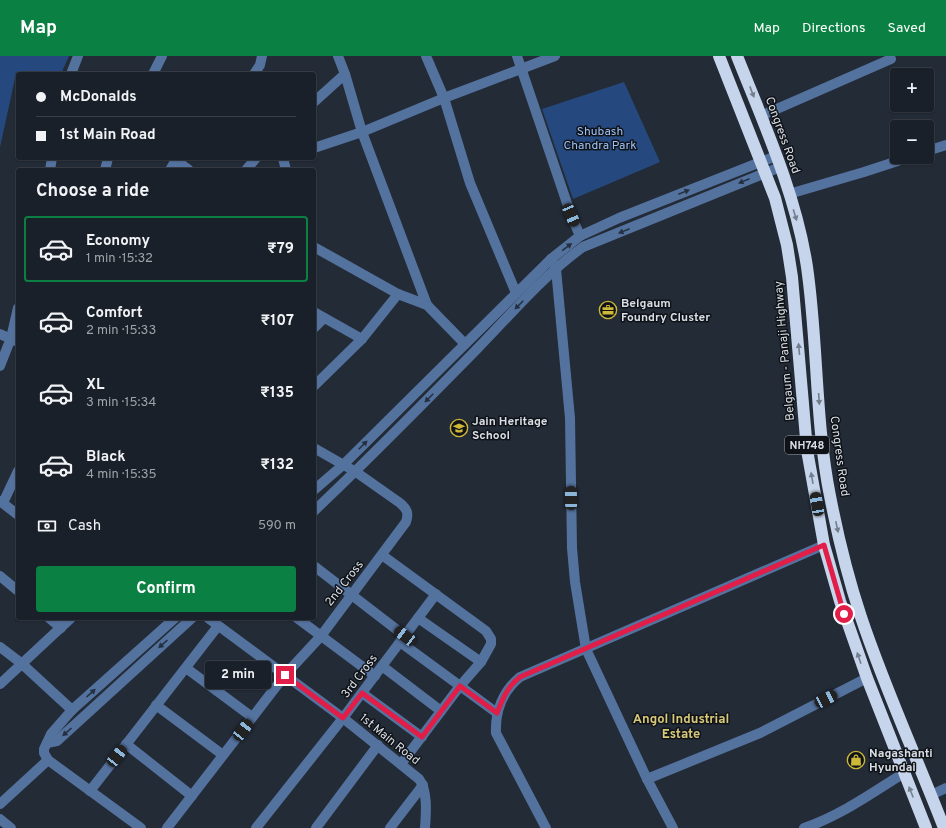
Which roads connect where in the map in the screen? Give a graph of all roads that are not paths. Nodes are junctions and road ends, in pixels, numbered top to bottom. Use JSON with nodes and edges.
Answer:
{"nodes":[{"id":1,"x":78,"y":56,"type":"edge"},
{"id":2,"x":162,"y":56,"type":"edge"},
{"id":3,"x":262,"y":56,"type":"edge"},
{"id":4,"x":338,"y":56,"type":"edge"},
{"id":5,"x":426,"y":56,"type":"edge"},
{"id":6,"x":517,"y":56,"type":"edge"},
{"id":7,"x":555,"y":56,"type":"edge"},
{"id":8,"x":719,"y":56,"type":"edge"},
{"id":9,"x":737,"y":56,"type":"edge"},
{"id":10,"x":891,"y":59,"type":"dead end"},
{"id":11,"x":522,"y":69,"type":"junction"},
{"id":12,"x":71,"y":72,"type":"edge"},
{"id":13,"x":154,"y":72,"type":"edge"},
{"id":14,"x":255,"y":72,"type":"edge"},
{"id":15,"x":345,"y":74,"type":"junction"},
{"id":16,"x":444,"y":98,"type":"junction"},
{"id":17,"x":316,"y":100,"type":"edge"},
{"id":18,"x":761,"y":116,"type":"junction"},
{"id":19,"x":362,"y":132,"type":"junction"},
{"id":20,"x":946,"y":145,"type":"edge"},
{"id":21,"x":316,"y":147,"type":"edge"},
{"id":22,"x":934,"y":149,"type":"edge"},
{"id":23,"x":176,"y":160,"type":"edge"},
{"id":24,"x":254,"y":160,"type":"edge"},
{"id":25,"x":778,"y":162,"type":"junction"},
{"id":26,"x":890,"y":164,"type":"edge"},
{"id":27,"x":764,"y":167,"type":"junction"},
{"id":28,"x":186,"y":168,"type":"edge"},
{"id":29,"x":248,"y":168,"type":"edge"},
{"id":30,"x":789,"y":194,"type":"junction"},
{"id":31,"x":580,"y":236,"type":"junction"},
{"id":32,"x":316,"y":248,"type":"edge"},
{"id":33,"x":551,"y":259,"type":"junction"},
{"id":34,"x":556,"y":269,"type":"junction"},
{"id":35,"x":516,"y":293,"type":"junction"},
{"id":36,"x":398,"y":294,"type":"junction"},
{"id":37,"x":427,"y":305,"type":"junction"},
{"id":38,"x":316,"y":313,"type":"edge"},
{"id":39,"x":324,"y":318,"type":"junction"},
{"id":40,"x":16,"y":324,"type":"edge"},
{"id":41,"x":316,"y":326,"type":"edge"},
{"id":42,"x":0,"y":334,"type":"edge"},
{"id":43,"x":362,"y":339,"type":"junction"},
{"id":44,"x":14,"y":340,"type":"edge"},
{"id":45,"x":465,"y":344,"type":"junction"},
{"id":46,"x":0,"y":366,"type":"edge"},
{"id":47,"x":316,"y":384,"type":"edge"},
{"id":48,"x":316,"y":449,"type":"edge"},
{"id":49,"x":343,"y":465,"type":"junction"},
{"id":50,"x":356,"y":472,"type":"junction"},
{"id":51,"x":16,"y":475,"type":"edge"},
{"id":52,"x":316,"y":488,"type":"edge"},
{"id":53,"x":1,"y":502,"type":"edge"},
{"id":54,"x":316,"y":509,"type":"edge"},
{"id":55,"x":16,"y":513,"type":"edge"},
{"id":56,"x":824,"y":545,"type":"junction"},
{"id":57,"x":382,"y":555,"type":"junction"},
{"id":58,"x":316,"y":568,"type":"edge"},
{"id":59,"x":0,"y":576,"type":"edge"},
{"id":60,"x":16,"y":589,"type":"edge"},
{"id":61,"x":436,"y":594,"type":"junction"},
{"id":62,"x":352,"y":595,"type":"junction"},
{"id":63,"x":418,"y":618,"type":"junction"},
{"id":64,"x":51,"y":620,"type":"edge"},
{"id":65,"x":69,"y":620,"type":"edge"},
{"id":66,"x":173,"y":620,"type":"edge"},
{"id":67,"x":190,"y":620,"type":"edge"},
{"id":68,"x":210,"y":620,"type":"edge"},
{"id":69,"x":300,"y":620,"type":"edge"},
{"id":70,"x":218,"y":626,"type":"junction"},
{"id":71,"x":60,"y":628,"type":"junction"},
{"id":72,"x":321,"y":636,"type":"junction"},
{"id":73,"x":402,"y":639,"type":"junction"},
{"id":74,"x":0,"y":647,"type":"edge"},
{"id":75,"x":586,"y":649,"type":"junction"},
{"id":76,"x":481,"y":662,"type":"junction"},
{"id":77,"x":21,"y":663,"type":"junction"},
{"id":78,"x":382,"y":666,"type":"junction"},
{"id":79,"x":186,"y":668,"type":"junction"},
{"id":80,"x":285,"y":675,"type":"junction"},
{"id":81,"x":375,"y":676,"type":"junction"},
{"id":82,"x":867,"y":678,"type":"junction"},
{"id":83,"x":0,"y":684,"type":"edge"},
{"id":84,"x":460,"y":686,"type":"junction"},
{"id":85,"x":362,"y":693,"type":"junction"},
{"id":86,"x":156,"y":705,"type":"junction"},
{"id":87,"x":72,"y":710,"type":"junction"},
{"id":88,"x":441,"y":712,"type":"junction"},
{"id":89,"x":497,"y":713,"type":"junction"},
{"id":90,"x":252,"y":717,"type":"junction"},
{"id":91,"x":343,"y":718,"type":"junction"},
{"id":92,"x":422,"y":737,"type":"junction"},
{"id":93,"x":48,"y":743,"type":"junction"},
{"id":94,"x":126,"y":744,"type":"junction"},
{"id":95,"x":378,"y":745,"type":"junction"},
{"id":96,"x":223,"y":755,"type":"junction"},
{"id":97,"x":48,"y":760,"type":"junction"},
{"id":98,"x":402,"y":764,"type":"junction"},
{"id":99,"x":904,"y":773,"type":"junction"},
{"id":100,"x":647,"y":779,"type":"junction"},
{"id":101,"x":423,"y":785,"type":"junction"},
{"id":102,"x":946,"y":788,"type":"edge"},
{"id":103,"x":90,"y":791,"type":"junction"},
{"id":104,"x":931,"y":795,"type":"junction"},
{"id":105,"x":192,"y":796,"type":"junction"},
{"id":106,"x":0,"y":804,"type":"edge"},
{"id":107,"x":0,"y":819,"type":"edge"},
{"id":108,"x":11,"y":828,"type":"edge"},
{"id":109,"x":141,"y":828,"type":"edge"},
{"id":110,"x":167,"y":828,"type":"edge"},
{"id":111,"x":256,"y":828,"type":"edge"},
{"id":112,"x":316,"y":828,"type":"edge"},
{"id":113,"x":390,"y":828,"type":"edge"},
{"id":114,"x":425,"y":828,"type":"edge"},
{"id":115,"x":546,"y":828,"type":"edge"},
{"id":116,"x":673,"y":828,"type":"edge"},
{"id":117,"x":804,"y":828,"type":"edge"},
{"id":118,"x":926,"y":828,"type":"edge"},
{"id":119,"x":944,"y":828,"type":"edge"}],
"edges":[{"from":1,"to":12,"type":"street"},
{"from":2,"to":13,"type":"street"},
{"from":3,"to":14,"type":"street"},
{"from":4,"to":15,"type":"street"},
{"from":5,"to":16,"type":"street"},
{"from":6,"to":11,"type":"street"},
{"from":7,"to":11,"type":"street"},
{"from":8,"to":27,"type":"highway","name":"Belgaum - Panaji Highway","number":"NH748"},
{"from":9,"to":18,"type":"highway","name":"Congress Road","number":"NH748","one_way":true},
{"from":10,"to":18,"type":"street"},
{"from":11,"to":16,"type":"street"},
{"from":11,"to":31,"type":"street"},
{"from":15,"to":17,"type":"street"},
{"from":15,"to":19,"type":"street"},
{"from":16,"to":19,"type":"street"},
{"from":16,"to":35,"type":"street"},
{"from":18,"to":25,"type":"highway","name":"Congress Road","number":"NH748"},
{"from":19,"to":21,"type":"street"},
{"from":19,"to":37,"type":"street"},
{"from":20,"to":22,"type":"street"},
{"from":23,"to":28,"type":"street"},
{"from":24,"to":29,"type":"street"},
{"from":25,"to":27,"type":"street"},
{"from":25,"to":30,"type":"highway","name":"Congress Road","number":"NH748"},
{"from":26,"to":30,"type":"street"},
{"from":31,"to":27,"type":"street","one_way":true},
{"from":27,"to":34,"type":"street","one_way":true},
{"from":56,"to":27,"type":"highway","name":"Belgaum - Panaji Highway","number":"NH748","one_way":true},
{"from":30,"to":104,"type":"highway","name":"Congress Road","number":"NH748","one_way":true},
{"from":33,"to":31,"type":"street","one_way":true},
{"from":32,"to":36,"type":"street"},
{"from":33,"to":34,"type":"street"},
{"from":33,"to":35,"type":"street"},
{"from":34,"to":50,"type":"street","one_way":true},
{"from":34,"to":75,"type":"street"},
{"from":35,"to":45,"type":"street"},
{"from":36,"to":37,"type":"street"},
{"from":36,"to":43,"type":"street"},
{"from":37,"to":45,"type":"street"},
{"from":38,"to":39,"type":"street"},
{"from":39,"to":41,"type":"street"},
{"from":39,"to":43,"type":"street"},
{"from":40,"to":44,"type":"street"},
{"from":42,"to":44,"type":"street"},
{"from":43,"to":47,"type":"street"},
{"from":44,"to":46,"type":"street"},
{"from":49,"to":45,"type":"street","one_way":true},
{"from":48,"to":49,"type":"street"},
{"from":49,"to":50,"type":"street"},
{"from":49,"to":52,"type":"street"},
{"from":50,"to":54,"type":"street"},
{"from":50,"to":57,"type":"street","name":"2nd Cross"},
{"from":51,"to":53,"type":"street"},
{"from":53,"to":55,"type":"street"},
{"from":56,"to":75,"type":"street"},
{"from":82,"to":56,"type":"highway","name":"Belgaum - Panaji Highway","number":"NH748","one_way":true},
{"from":57,"to":61,"type":"street"},
{"from":57,"to":62,"type":"street","name":"2nd Cross"},
{"from":58,"to":62,"type":"street"},
{"from":59,"to":60,"type":"street"},
{"from":61,"to":63,"type":"street","name":"3rd Cross"},
{"from":61,"to":76,"type":"street"},
{"from":62,"to":72,"type":"street","name":"2nd Cross"},
{"from":62,"to":73,"type":"street"},
{"from":63,"to":73,"type":"street","name":"3rd Cross"},
{"from":63,"to":76,"type":"street"},
{"from":64,"to":71,"type":"street"},
{"from":65,"to":71,"type":"street"},
{"from":87,"to":66,"type":"street","one_way":true},
{"from":67,"to":93,"type":"street","one_way":true},
{"from":68,"to":70,"type":"street","name":"1st Main Road"},
{"from":69,"to":72,"type":"street"},
{"from":70,"to":79,"type":"street"},
{"from":70,"to":80,"type":"street","name":"1st Main Road"},
{"from":71,"to":77,"type":"street"},
{"from":72,"to":80,"type":"street","name":"2nd Cross"},
{"from":72,"to":81,"type":"street"},
{"from":73,"to":78,"type":"street","name":"3rd Cross"},
{"from":73,"to":84,"type":"street"},
{"from":74,"to":77,"type":"street"},
{"from":75,"to":89,"type":"street"},
{"from":75,"to":100,"type":"street"},
{"from":76,"to":84,"type":"street"},
{"from":77,"to":83,"type":"street"},
{"from":77,"to":87,"type":"street"},
{"from":78,"to":81,"type":"street","name":"3rd Cross"},
{"from":78,"to":88,"type":"street"},
{"from":79,"to":86,"type":"street"},
{"from":79,"to":90,"type":"street"},
{"from":80,"to":90,"type":"street","name":"2nd Cross"},
{"from":80,"to":91,"type":"street","name":"1st Main Road"},
{"from":81,"to":85,"type":"street","name":"3rd Cross"},
{"from":82,"to":99,"type":"highway","name":"Belgaum - Panaji Highway","number":"NH748"},
{"from":82,"to":100,"type":"street"},
{"from":84,"to":88,"type":"street"},
{"from":84,"to":89,"type":"street"},
{"from":85,"to":91,"type":"street","name":"3rd Cross"},
{"from":85,"to":92,"type":"street"},
{"from":86,"to":94,"type":"street"},
{"from":86,"to":96,"type":"street"},
{"from":87,"to":93,"type":"street"},
{"from":88,"to":92,"type":"street"},
{"from":89,"to":115,"type":"street"},
{"from":90,"to":96,"type":"street","name":"2nd Cross"},
{"from":91,"to":95,"type":"street","name":"1st Main Road"},
{"from":91,"to":111,"type":"street","name":"3rd Cross"},
{"from":92,"to":98,"type":"street"},
{"from":93,"to":97,"type":"street"},
{"from":94,"to":103,"type":"street"},
{"from":94,"to":105,"type":"street"},
{"from":95,"to":98,"type":"street","name":"1st Main Road"},
{"from":95,"to":112,"type":"street"},
{"from":96,"to":105,"type":"street","name":"2nd Cross"},
{"from":97,"to":103,"type":"street"},
{"from":97,"to":106,"type":"street"},
{"from":98,"to":101,"type":"street","name":"1st Main Road"},
{"from":99,"to":117,"type":"street"},
{"from":118,"to":99,"type":"highway","name":"Belgaum - Panaji Highway","number":"NH748","one_way":true},
{"from":100,"to":116,"type":"street"},
{"from":101,"to":113,"type":"street"},
{"from":101,"to":114,"type":"street"},
{"from":102,"to":104,"type":"street"},
{"from":103,"to":109,"type":"street"},
{"from":104,"to":119,"type":"highway","name":"Congress Road","number":"NH748"},
{"from":105,"to":110,"type":"street","name":"2nd Cross"},
{"from":107,"to":108,"type":"street"}]}
